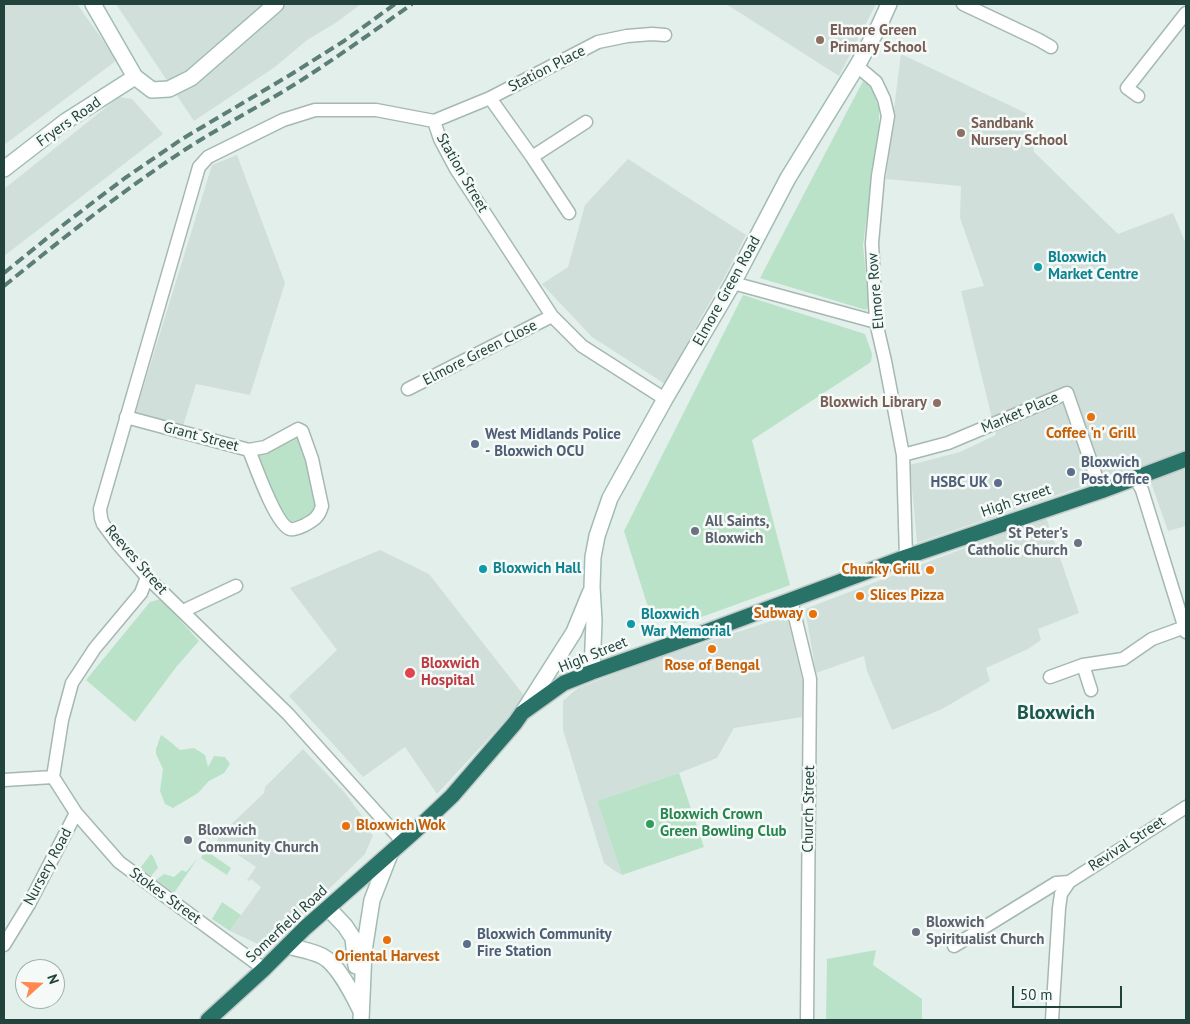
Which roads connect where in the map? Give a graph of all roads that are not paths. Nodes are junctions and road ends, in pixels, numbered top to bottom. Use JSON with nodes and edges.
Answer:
{"nodes":[{"id":1,"x":93,"y":4,"type":"edge"},
{"id":2,"x":276,"y":4,"type":"edge"},
{"id":3,"x":889,"y":4,"type":"edge"},
{"id":4,"x":963,"y":4,"type":"edge"},
{"id":5,"x":1186,"y":13,"type":"edge"},
{"id":6,"x":665,"y":35,"type":"dead end"},
{"id":7,"x":1050,"y":47,"type":"dead end"},
{"id":8,"x":857,"y":66,"type":"junction"},
{"id":9,"x":135,"y":77,"type":"junction"},
{"id":10,"x":1138,"y":96,"type":"dead end"},
{"id":11,"x":490,"y":98,"type":"junction"},
{"id":12,"x":434,"y":121,"type":"junction"},
{"id":13,"x":586,"y":122,"type":"dead end"},
{"id":14,"x":532,"y":157,"type":"junction"},
{"id":15,"x":199,"y":167,"type":"joint"},
{"id":16,"x":4,"y":169,"type":"edge"},
{"id":17,"x":569,"y":213,"type":"dead end"},
{"id":18,"x":733,"y":283,"type":"junction"},
{"id":19,"x":552,"y":316,"type":"junction"},
{"id":20,"x":876,"y":322,"type":"junction"},
{"id":21,"x":408,"y":389,"type":"dead end"},
{"id":22,"x":665,"y":399,"type":"junction"},
{"id":23,"x":126,"y":417,"type":"junction"},
{"id":24,"x":249,"y":450,"type":"junction"},
{"id":25,"x":903,"y":455,"type":"junction"},
{"id":26,"x":1186,"y":459,"type":"edge"},
{"id":27,"x":1139,"y":484,"type":"junction"},
{"id":28,"x":1101,"y":491,"type":"junction"},
{"id":29,"x":906,"y":556,"type":"junction"},
{"id":30,"x":147,"y":577,"type":"junction"},
{"id":31,"x":236,"y":586,"type":"dead end"},
{"id":32,"x":592,"y":587,"type":"junction"},
{"id":33,"x":791,"y":600,"type":"junction"},
{"id":34,"x":183,"y":611,"type":"junction"},
{"id":35,"x":1185,"y":630,"type":"edge"},
{"id":36,"x":1082,"y":665,"type":"junction"},
{"id":37,"x":592,"y":672,"type":"junction"},
{"id":38,"x":1050,"y":677,"type":"dead end"},
{"id":39,"x":1091,"y":690,"type":"dead end"},
{"id":40,"x":522,"y":713,"type":"junction"},
{"id":41,"x":53,"y":777,"type":"junction"},
{"id":42,"x":4,"y":780,"type":"edge"},
{"id":43,"x":1186,"y":807,"type":"edge"},
{"id":44,"x":76,"y":814,"type":"junction"},
{"id":45,"x":403,"y":842,"type":"junction"},
{"id":46,"x":390,"y":854,"type":"junction"},
{"id":47,"x":1069,"y":882,"type":"junction"},
{"id":48,"x":328,"y":908,"type":"junction"},
{"id":49,"x":4,"y":945,"type":"edge"},
{"id":50,"x":288,"y":946,"type":"junction"},
{"id":51,"x":954,"y":946,"type":"dead end"},
{"id":52,"x":264,"y":969,"type":"junction"},
{"id":53,"x":362,"y":1016,"type":"edge"},
{"id":54,"x":208,"y":1020,"type":"edge"},
{"id":55,"x":807,"y":1020,"type":"edge"},
{"id":56,"x":1052,"y":1020,"type":"edge"}],
"edges":[{"from":1,"to":9,"type":"main road"},
{"from":2,"to":9,"type":"main road"},
{"from":3,"to":8,"type":"main road","name":"Elmore Green Road"},
{"from":4,"to":7,"type":"street"},
{"from":5,"to":10,"type":"street"},
{"from":6,"to":11,"type":"street","name":"Station Place"},
{"from":8,"to":18,"type":"main road","name":"Elmore Green Road"},
{"from":8,"to":20,"type":"street","name":"Elmore Row"},
{"from":9,"to":16,"type":"main road","name":"Fryers Road"},
{"from":11,"to":12,"type":"street","name":"Station Place"},
{"from":11,"to":14,"type":"street"},
{"from":12,"to":15,"type":"street","name":"Station Street"},
{"from":12,"to":19,"type":"street","name":"Station Street"},
{"from":13,"to":14,"type":"street"},
{"from":14,"to":17,"type":"street"},
{"from":15,"to":23,"type":"street","name":"Reeves Street"},
{"from":18,"to":20,"type":"street"},
{"from":18,"to":22,"type":"main road","name":"Elmore Green Road"},
{"from":19,"to":21,"type":"street","name":"Elmore Green Close"},
{"from":19,"to":22,"type":"street","name":"Station Street"},
{"from":20,"to":25,"type":"street","name":"Elmore Row"},
{"from":22,"to":32,"type":"main road","name":"Elmore Green Road"},
{"from":23,"to":24,"type":"street","name":"Grant Street"},
{"from":23,"to":30,"type":"street","name":"Reeves Street"},
{"from":24,"to":24,"type":"street","name":"Grant Street"},
{"from":25,"to":28,"type":"street","name":"Market Place"},
{"from":25,"to":29,"type":"street","name":"Elmore Row"},
{"from":26,"to":27,"type":"highway","name":"High Street"},
{"from":27,"to":28,"type":"highway","name":"High Street"},
{"from":27,"to":35,"type":"street"},
{"from":28,"to":29,"type":"highway","name":"High Street"},
{"from":29,"to":33,"type":"highway","name":"High Street"},
{"from":30,"to":34,"type":"street","name":"Reeves Street"},
{"from":30,"to":41,"type":"street"},
{"from":31,"to":34,"type":"street"},
{"from":32,"to":37,"type":"main road","name":"Elmore Green Road"},
{"from":32,"to":40,"type":"main road","name":"Elmore Green Road"},
{"from":33,"to":37,"type":"highway","name":"High Street"},
{"from":33,"to":55,"type":"street","name":"Church Street"},
{"from":34,"to":45,"type":"street","name":"Reeves Street"},
{"from":35,"to":36,"type":"street"},
{"from":36,"to":38,"type":"street"},
{"from":36,"to":39,"type":"street"},
{"from":37,"to":40,"type":"highway","name":"High Street"},
{"from":40,"to":45,"type":"highway","name":"High Street"},
{"from":41,"to":42,"type":"street"},
{"from":41,"to":44,"type":"street","name":"Nursery Road"},
{"from":43,"to":47,"type":"street","name":"Revival Street"},
{"from":44,"to":49,"type":"street","name":"Nursery Road"},
{"from":44,"to":52,"type":"street","name":"Stokes Street"},
{"from":45,"to":46,"type":"highway","name":"High Street"},
{"from":46,"to":48,"type":"highway","name":"Somerfield Road"},
{"from":46,"to":53,"type":"main road","name":"High Street"},
{"from":47,"to":51,"type":"street","name":"Revival Street"},
{"from":47,"to":56,"type":"street"},
{"from":48,"to":50,"type":"highway","name":"Somerfield Road"},
{"from":48,"to":53,"type":"main road"},
{"from":50,"to":52,"type":"highway","name":"Somerfield Road"},
{"from":50,"to":53,"type":"main road"},
{"from":52,"to":54,"type":"highway","name":"Somerfield Road"}]}
